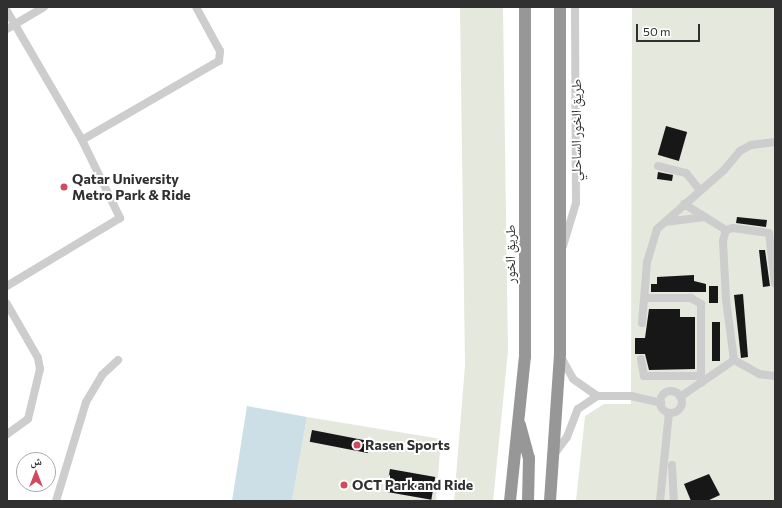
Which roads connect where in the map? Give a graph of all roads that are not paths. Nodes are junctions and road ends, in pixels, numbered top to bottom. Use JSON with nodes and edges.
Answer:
{"nodes":[{"id":1,"x":44,"y":7,"type":"edge"},
{"id":2,"x":196,"y":7,"type":"edge"},
{"id":3,"x":525,"y":7,"type":"edge"},
{"id":4,"x":560,"y":7,"type":"edge"},
{"id":5,"x":575,"y":7,"type":"edge"},
{"id":6,"x":7,"y":11,"type":"edge"},
{"id":7,"x":15,"y":24,"type":"junction"},
{"id":8,"x":7,"y":29,"type":"edge"},
{"id":9,"x":82,"y":140,"type":"junction"},
{"id":10,"x":775,"y":142,"type":"edge"},
{"id":11,"x":658,"y":166,"type":"dead end"},
{"id":12,"x":700,"y":190,"type":"junction"},
{"id":13,"x":684,"y":204,"type":"junction"},
{"id":14,"x":707,"y":217,"type":"junction"},
{"id":15,"x":662,"y":223,"type":"junction"},
{"id":16,"x":726,"y":230,"type":"junction"},
{"id":17,"x":772,"y":234,"type":"edge"},
{"id":18,"x":773,"y":248,"type":"edge"},
{"id":19,"x":561,"y":250,"type":"junction"},
{"id":20,"x":775,"y":284,"type":"edge"},
{"id":21,"x":7,"y":286,"type":"edge"},
{"id":22,"x":645,"y":298,"type":"junction"},
{"id":23,"x":7,"y":304,"type":"edge"},
{"id":24,"x":642,"y":324,"type":"dead end"},
{"id":25,"x":560,"y":353,"type":"junction"},
{"id":26,"x":642,"y":359,"type":"dead end"},
{"id":27,"x":118,"y":360,"type":"dead end"},
{"id":28,"x":734,"y":360,"type":"junction"},
{"id":29,"x":775,"y":376,"type":"edge"},
{"id":30,"x":701,"y":380,"type":"junction"},
{"id":31,"x":597,"y":396,"type":"junction"},
{"id":32,"x":680,"y":397,"type":"junction"},
{"id":33,"x":661,"y":403,"type":"junction"},
{"id":34,"x":669,"y":413,"type":"junction"},
{"id":35,"x":519,"y":422,"type":"junction"},
{"id":36,"x":7,"y":434,"type":"edge"},
{"id":37,"x":555,"y":452,"type":"junction"},
{"id":38,"x":672,"y":465,"type":"dead end"},
{"id":39,"x":56,"y":501,"type":"edge"},
{"id":40,"x":510,"y":501,"type":"edge"},
{"id":41,"x":528,"y":501,"type":"edge"},
{"id":42,"x":550,"y":501,"type":"edge"},
{"id":43,"x":660,"y":501,"type":"edge"},
{"id":44,"x":674,"y":501,"type":"edge"}],
"edges":[{"from":1,"to":7,"type":"street"},
{"from":2,"to":9,"type":"street"},
{"from":3,"to":35,"type":"highway","name":"طريق الخور"},
{"from":4,"to":19,"type":"highway"},
{"from":5,"to":19,"type":"street","name":"طريق الخور الساحلي"},
{"from":6,"to":7,"type":"street"},
{"from":7,"to":8,"type":"street"},
{"from":7,"to":9,"type":"street"},
{"from":9,"to":21,"type":"street"},
{"from":10,"to":12,"type":"street"},
{"from":11,"to":12,"type":"street"},
{"from":12,"to":13,"type":"street"},
{"from":13,"to":14,"type":"street"},
{"from":13,"to":15,"type":"street"},
{"from":14,"to":15,"type":"street"},
{"from":14,"to":16,"type":"street"},
{"from":15,"to":22,"type":"street"},
{"from":16,"to":17,"type":"street"},
{"from":16,"to":28,"type":"street"},
{"from":17,"to":18,"type":"street"},
{"from":18,"to":20,"type":"street"},
{"from":19,"to":25,"type":"highway"},
{"from":22,"to":24,"type":"street"},
{"from":22,"to":30,"type":"street"},
{"from":23,"to":36,"type":"street"},
{"from":25,"to":31,"type":"street"},
{"from":25,"to":37,"type":"highway"},
{"from":26,"to":30,"type":"street"},
{"from":27,"to":39,"type":"street"},
{"from":28,"to":29,"type":"street"},
{"from":28,"to":30,"type":"street"},
{"from":30,"to":32,"type":"street"},
{"from":31,"to":33,"type":"street"},
{"from":31,"to":37,"type":"street"},
{"from":32,"to":33,"type":"street"},
{"from":32,"to":34,"type":"street"},
{"from":33,"to":34,"type":"street"},
{"from":34,"to":43,"type":"street"},
{"from":35,"to":40,"type":"highway","name":"طريق الخور"},
{"from":35,"to":41,"type":"highway"},
{"from":37,"to":42,"type":"highway"},
{"from":38,"to":44,"type":"street"}]}
